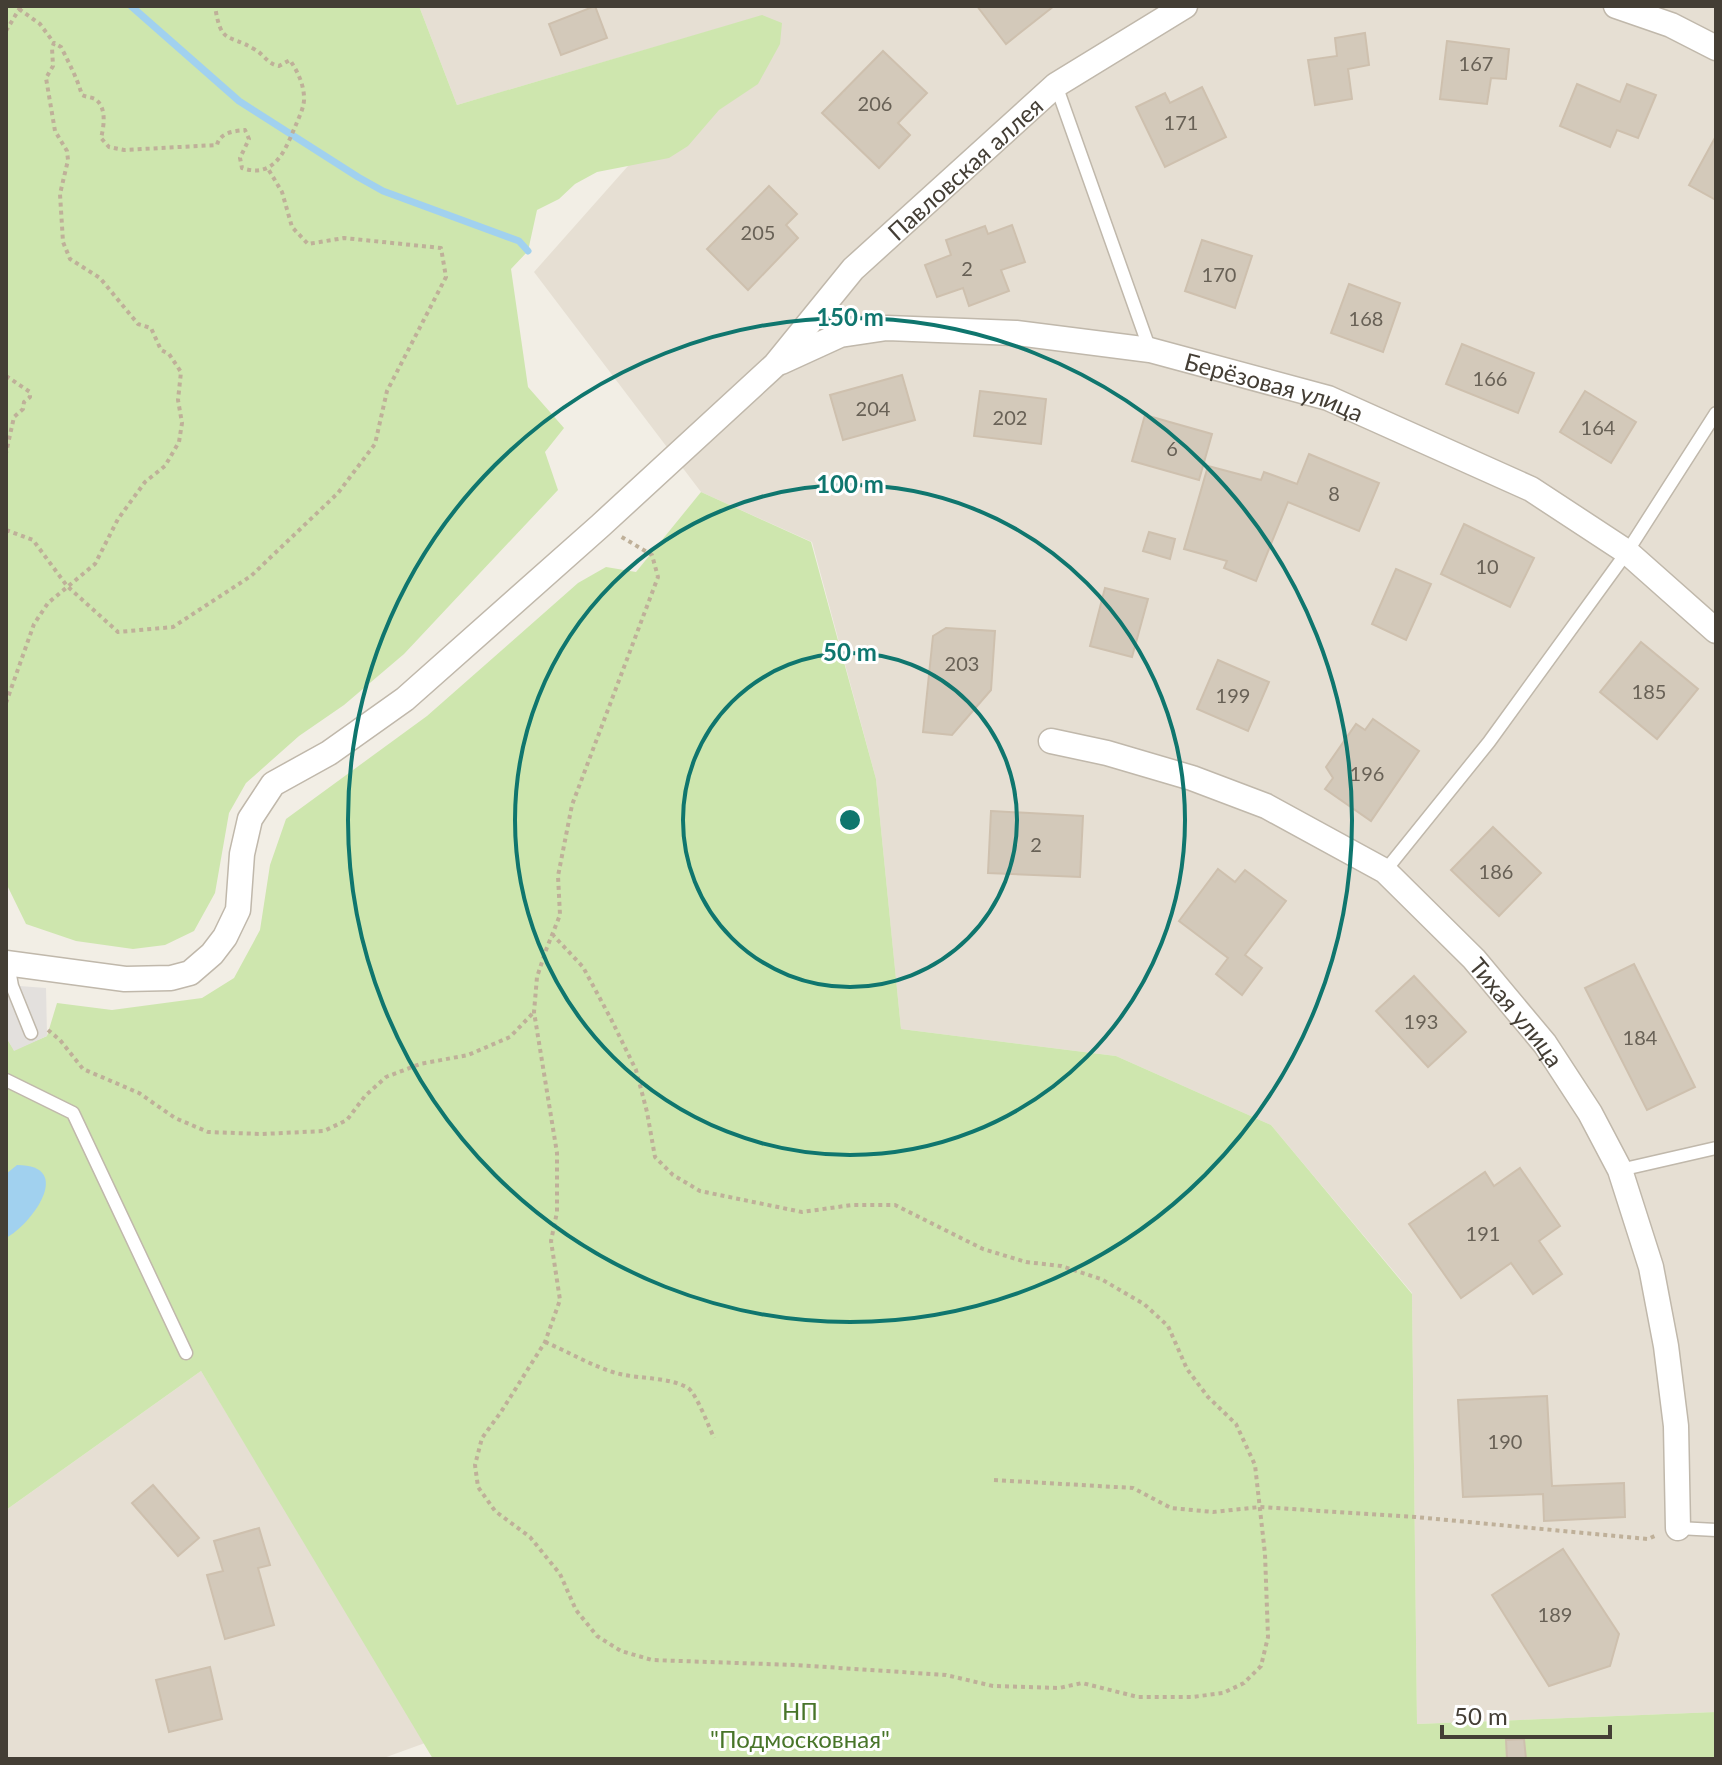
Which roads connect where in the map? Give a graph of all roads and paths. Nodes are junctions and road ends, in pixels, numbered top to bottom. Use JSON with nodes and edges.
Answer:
{"nodes":[{"id":1,"x":215,"y":6,"type":"edge"},
{"id":2,"x":1185,"y":6,"type":"edge"},
{"id":3,"x":1616,"y":6,"type":"edge"},
{"id":4,"x":20,"y":7,"type":"edge"},
{"id":5,"x":6,"y":31,"type":"edge"},
{"id":6,"x":54,"y":43,"type":"junction"},
{"id":7,"x":1716,"y":48,"type":"edge"},
{"id":8,"x":1056,"y":85,"type":"junction"},
{"id":9,"x":267,"y":167,"type":"junction"},
{"id":10,"x":1150,"y":350,"type":"junction"},
{"id":11,"x":775,"y":365,"type":"junction"},
{"id":12,"x":6,"y":376,"type":"edge"},
{"id":13,"x":1716,"y":413,"type":"edge"},
{"id":14,"x":6,"y":453,"type":"edge"},
{"id":15,"x":600,"y":526,"type":"junction"},
{"id":16,"x":6,"y":530,"type":"edge"},
{"id":17,"x":1627,"y":552,"type":"junction"},
{"id":18,"x":67,"y":586,"type":"junction"},
{"id":19,"x":1716,"y":631,"type":"edge"},
{"id":20,"x":6,"y":703,"type":"edge"},
{"id":21,"x":1051,"y":741,"type":"dead end"},
{"id":22,"x":1385,"y":871,"type":"junction"},
{"id":23,"x":552,"y":934,"type":"junction"},
{"id":24,"x":7,"y":963,"type":"edge"},
{"id":25,"x":534,"y":1012,"type":"junction"},
{"id":26,"x":31,"y":1033,"type":"joint"},
{"id":27,"x":6,"y":1080,"type":"edge"},
{"id":28,"x":1716,"y":1148,"type":"edge"},
{"id":29,"x":1620,"y":1170,"type":"junction"},
{"id":30,"x":545,"y":1342,"type":"junction"},
{"id":31,"x":186,"y":1353,"type":"dead end"},
{"id":32,"x":714,"y":1438,"type":"dead end"},
{"id":33,"x":994,"y":1480,"type":"dead end"},
{"id":34,"x":1260,"y":1507,"type":"junction"},
{"id":35,"x":1678,"y":1528,"type":"junction"},
{"id":36,"x":1716,"y":1530,"type":"edge"}],
"edges":[{"from":1,"to":9,"type":"path"},
{"from":2,"to":8,"type":"street","name":"Павловская аллея"},
{"from":3,"to":7,"type":"street"},
{"from":4,"to":5,"type":"path"},
{"from":4,"to":6,"type":"path"},
{"from":6,"to":9,"type":"path"},
{"from":6,"to":18,"type":"path"},
{"from":8,"to":10,"type":"lane"},
{"from":8,"to":11,"type":"street","name":"Павловская аллея"},
{"from":9,"to":18,"type":"path"},
{"from":10,"to":11,"type":"street","name":"Берёзовая улица"},
{"from":10,"to":17,"type":"street","name":"Берёзовая улица"},
{"from":11,"to":15,"type":"street"},
{"from":12,"to":14,"type":"path"},
{"from":13,"to":17,"type":"lane"},
{"from":15,"to":23,"type":"path"},
{"from":15,"to":24,"type":"street"},
{"from":16,"to":18,"type":"path"},
{"from":17,"to":19,"type":"street","name":"Берёзовая улица"},
{"from":17,"to":22,"type":"lane"},
{"from":18,"to":20,"type":"path"},
{"from":21,"to":22,"type":"street","name":"Тихая улица"},
{"from":22,"to":29,"type":"street","name":"Тихая улица"},
{"from":23,"to":25,"type":"path"},
{"from":23,"to":34,"type":"path"},
{"from":24,"to":26,"type":"lane"},
{"from":25,"to":26,"type":"path"},
{"from":25,"to":30,"type":"path"},
{"from":27,"to":31,"type":"lane"},
{"from":28,"to":29,"type":"lane"},
{"from":29,"to":35,"type":"street","name":"Тихая улица"},
{"from":30,"to":32,"type":"path"},
{"from":30,"to":34,"type":"path"},
{"from":33,"to":34,"type":"path"},
{"from":34,"to":35,"type":"path"},
{"from":35,"to":36,"type":"lane"}]}
